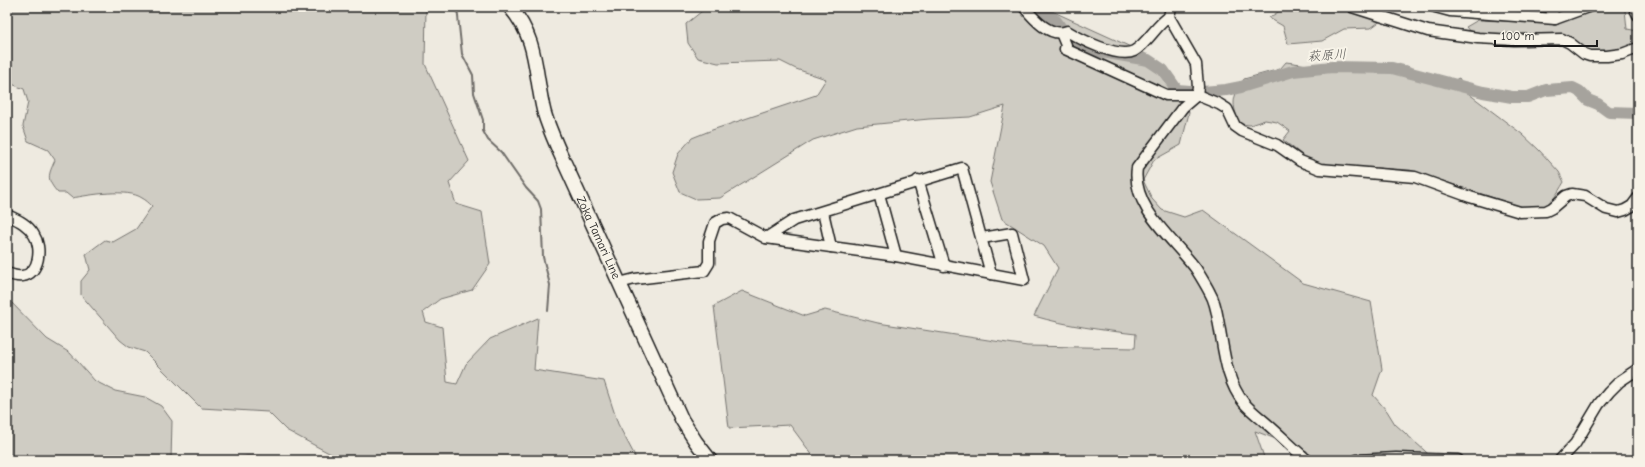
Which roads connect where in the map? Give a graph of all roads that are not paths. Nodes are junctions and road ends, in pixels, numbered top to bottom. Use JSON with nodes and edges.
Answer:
{"nodes":[{"id":1,"x":510,"y":7,"type":"edge"},
{"id":2,"x":1024,"y":7,"type":"edge"},
{"id":3,"x":1352,"y":7,"type":"edge"},
{"id":4,"x":1434,"y":7,"type":"edge"},
{"id":5,"x":1550,"y":7,"type":"edge"},
{"id":6,"x":1588,"y":7,"type":"edge"},
{"id":7,"x":1634,"y":7,"type":"edge"},
{"id":8,"x":1450,"y":9,"type":"edge"},
{"id":9,"x":1501,"y":11,"type":"edge"},
{"id":10,"x":1170,"y":12,"type":"edge"},
{"id":11,"x":1638,"y":15,"type":"edge"},
{"id":12,"x":1555,"y":20,"type":"junction"},
{"id":13,"x":1064,"y":32,"type":"junction"},
{"id":14,"x":1638,"y":48,"type":"edge"},
{"id":15,"x":1197,"y":95,"type":"junction"},
{"id":16,"x":918,"y":180,"type":"junction"},
{"id":17,"x":879,"y":194,"type":"junction"},
{"id":18,"x":1638,"y":198,"type":"edge"},
{"id":19,"x":823,"y":212,"type":"junction"},
{"id":20,"x":7,"y":215,"type":"edge"},
{"id":21,"x":766,"y":238,"type":"junction"},
{"id":22,"x":982,"y":238,"type":"junction"},
{"id":23,"x":831,"y":248,"type":"junction"},
{"id":24,"x":896,"y":256,"type":"junction"},
{"id":25,"x":944,"y":266,"type":"junction"},
{"id":26,"x":7,"y":273,"type":"edge"},
{"id":27,"x":991,"y":274,"type":"junction"},
{"id":28,"x":619,"y":283,"type":"junction"},
{"id":29,"x":1638,"y":369,"type":"edge"},
{"id":30,"x":710,"y":460,"type":"edge"},
{"id":31,"x":1307,"y":460,"type":"edge"},
{"id":32,"x":1357,"y":460,"type":"edge"},
{"id":33,"x":1458,"y":460,"type":"edge"},
{"id":34,"x":1560,"y":460,"type":"edge"}],
"edges":[{"from":1,"to":28,"type":"main road","name":"Zoka Tamari Line"},
{"from":2,"to":13,"type":"street"},
{"from":3,"to":14,"type":"street"},
{"from":4,"to":8,"type":"street"},
{"from":5,"to":12,"type":"street"},
{"from":6,"to":12,"type":"street"},
{"from":7,"to":11,"type":"street"},
{"from":8,"to":9,"type":"street"},
{"from":9,"to":12,"type":"street"},
{"from":10,"to":13,"type":"street"},
{"from":10,"to":15,"type":"street"},
{"from":13,"to":15,"type":"street"},
{"from":15,"to":18,"type":"street"},
{"from":15,"to":31,"type":"street"},
{"from":16,"to":17,"type":"street"},
{"from":16,"to":22,"type":"street"},
{"from":16,"to":25,"type":"street"},
{"from":17,"to":19,"type":"street"},
{"from":17,"to":24,"type":"street"},
{"from":19,"to":21,"type":"street"},
{"from":19,"to":23,"type":"street"},
{"from":20,"to":26,"type":"street"},
{"from":21,"to":23,"type":"street"},
{"from":21,"to":28,"type":"street"},
{"from":22,"to":27,"type":"street"},
{"from":22,"to":27,"type":"street"},
{"from":23,"to":24,"type":"street"},
{"from":24,"to":25,"type":"street"},
{"from":25,"to":27,"type":"street"},
{"from":28,"to":30,"type":"main road","name":"Zoka Tamari Line"},
{"from":29,"to":34,"type":"street"},
{"from":32,"to":33,"type":"street"}]}
